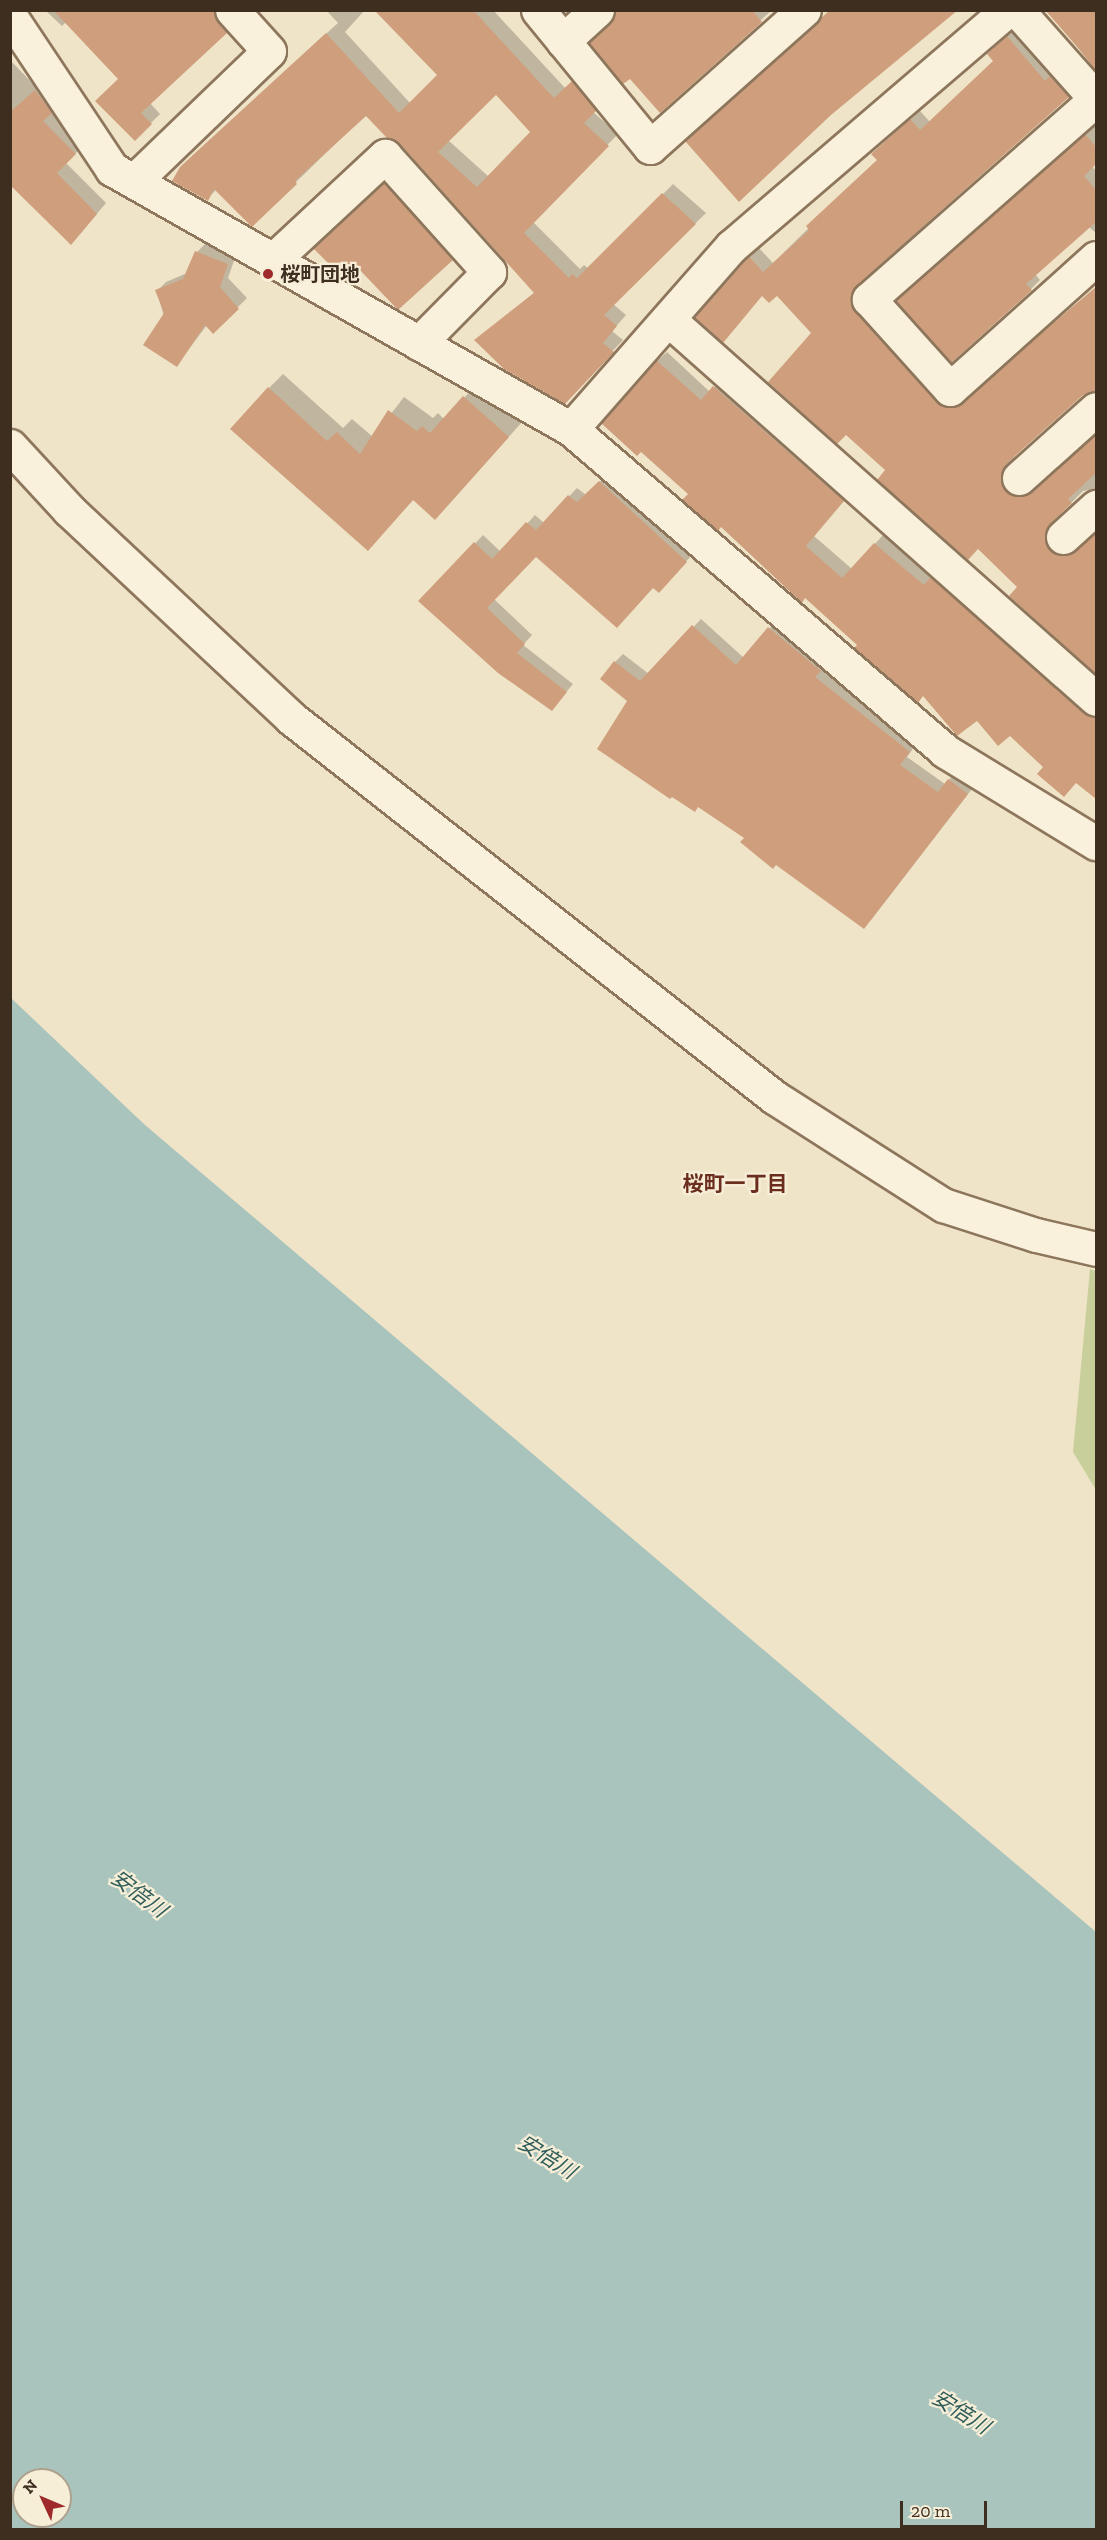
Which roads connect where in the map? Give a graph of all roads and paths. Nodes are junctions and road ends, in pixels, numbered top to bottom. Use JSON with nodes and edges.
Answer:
{"nodes":[{"id":1,"x":231,"y":10,"type":"edge"},
{"id":2,"x":538,"y":10,"type":"edge"},
{"id":3,"x":597,"y":10,"type":"edge"},
{"id":4,"x":804,"y":10,"type":"edge"},
{"id":5,"x":1007,"y":10,"type":"edge"},
{"id":6,"x":1017,"y":10,"type":"edge"},
{"id":7,"x":10,"y":16,"type":"edge"},
{"id":8,"x":563,"y":41,"type":"junction"},
{"id":9,"x":1096,"y":99,"type":"edge"},
{"id":10,"x":134,"y":182,"type":"junction"},
{"id":11,"x":1096,"y":258,"type":"edge"},
{"id":12,"x":273,"y":260,"type":"junction"},
{"id":13,"x":668,"y":319,"type":"junction"},
{"id":14,"x":419,"y":343,"type":"junction"},
{"id":15,"x":1096,"y":409,"type":"edge"},
{"id":16,"x":572,"y":429,"type":"junction"},
{"id":17,"x":10,"y":446,"type":"edge"},
{"id":18,"x":1019,"y":478,"type":"dead end"},
{"id":19,"x":1096,"y":507,"type":"edge"},
{"id":20,"x":1063,"y":537,"type":"dead end"},
{"id":21,"x":1096,"y":699,"type":"edge"},
{"id":22,"x":1089,"y":829,"type":"edge"},
{"id":23,"x":1096,"y":1249,"type":"edge"}],
"edges":[{"from":1,"to":10,"type":"street"},
{"from":2,"to":8,"type":"street"},
{"from":3,"to":8,"type":"street"},
{"from":4,"to":8,"type":"street"},
{"from":5,"to":13,"type":"street"},
{"from":6,"to":9,"type":"street"},
{"from":7,"to":10,"type":"street"},
{"from":9,"to":11,"type":"street"},
{"from":10,"to":12,"type":"street"},
{"from":12,"to":14,"type":"street"},
{"from":12,"to":14,"type":"street"},
{"from":13,"to":16,"type":"street"},
{"from":13,"to":21,"type":"street"},
{"from":14,"to":16,"type":"street"},
{"from":15,"to":18,"type":"street"},
{"from":16,"to":22,"type":"street"},
{"from":17,"to":23,"type":"street"},
{"from":19,"to":20,"type":"street"}]}
